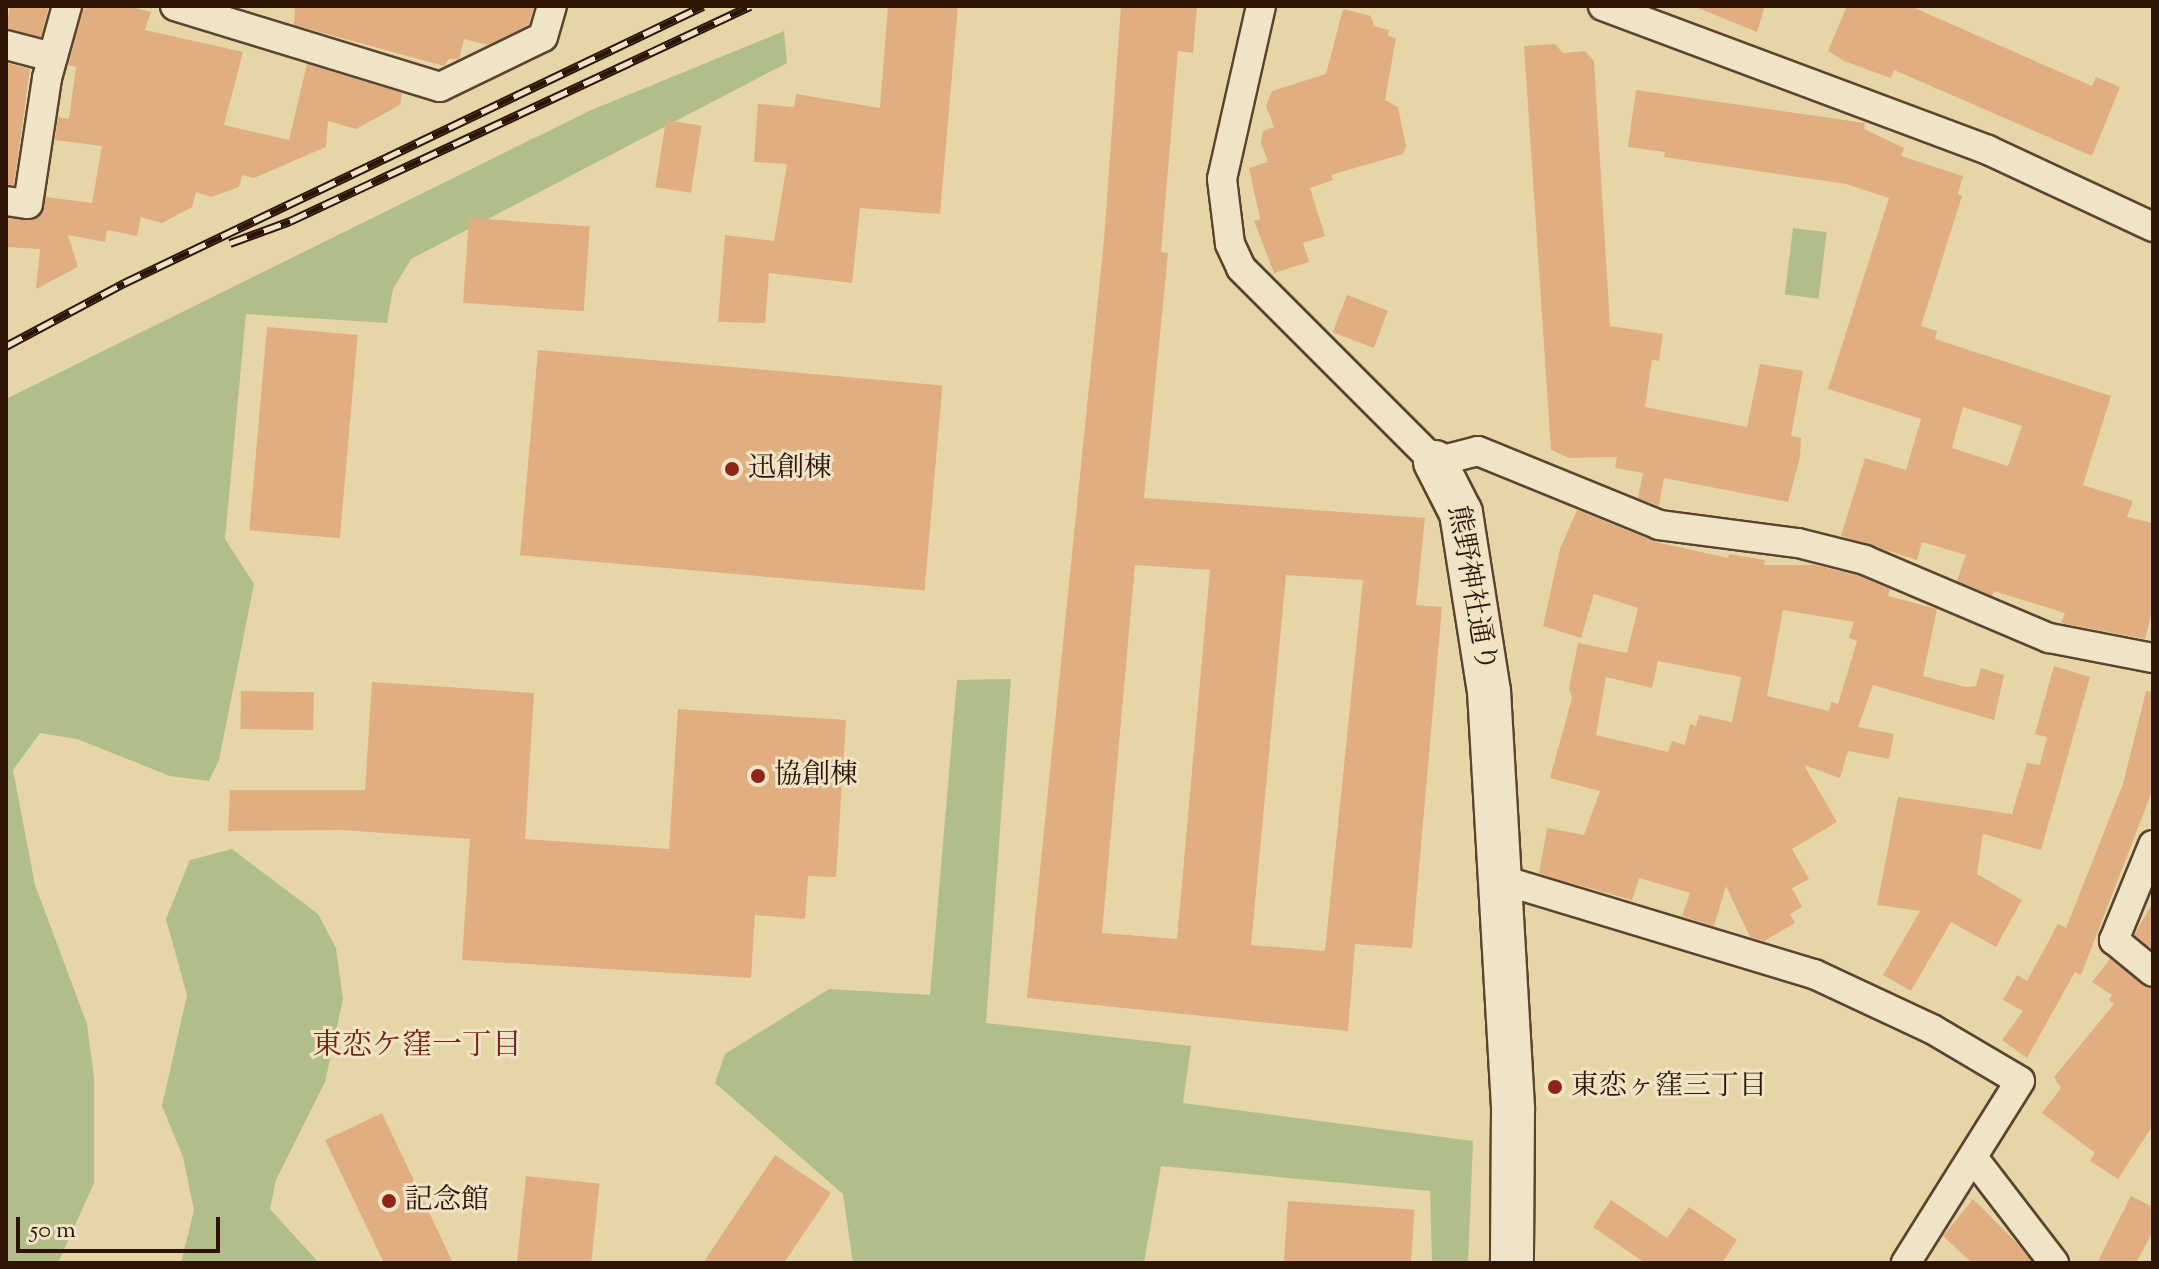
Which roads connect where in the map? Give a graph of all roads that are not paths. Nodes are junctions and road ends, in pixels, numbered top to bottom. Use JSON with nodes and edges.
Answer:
{"nodes":[{"id":1,"x":67,"y":6,"type":"edge"},
{"id":2,"x":175,"y":6,"type":"edge"},
{"id":3,"x":552,"y":6,"type":"edge"},
{"id":4,"x":1261,"y":6,"type":"edge"},
{"id":5,"x":1603,"y":6,"type":"edge"},
{"id":6,"x":6,"y":45,"type":"edge"},
{"id":7,"x":52,"y":57,"type":"junction"},
{"id":8,"x":6,"y":201,"type":"edge"},
{"id":9,"x":2153,"y":227,"type":"edge"},
{"id":10,"x":1435,"y":462,"type":"junction"},
{"id":11,"x":2153,"y":658,"type":"edge"},
{"id":12,"x":2153,"y":845,"type":"edge"},
{"id":13,"x":1502,"y":880,"type":"junction"},
{"id":14,"x":2153,"y":972,"type":"edge"},
{"id":15,"x":1975,"y":1160,"type":"junction"},
{"id":16,"x":1512,"y":1263,"type":"edge"},
{"id":17,"x":1906,"y":1263,"type":"edge"},
{"id":18,"x":2054,"y":1263,"type":"edge"}],
"edges":[{"from":1,"to":7,"type":"street"},
{"from":2,"to":3,"type":"street"},
{"from":4,"to":10,"type":"street","name":"熊野神社通り"},
{"from":5,"to":9,"type":"street"},
{"from":6,"to":7,"type":"street"},
{"from":7,"to":8,"type":"street"},
{"from":10,"to":11,"type":"street"},
{"from":10,"to":13,"type":"main road","name":"熊野神社通り"},
{"from":12,"to":14,"type":"street"},
{"from":13,"to":15,"type":"street"},
{"from":13,"to":16,"type":"main road","name":"熊野神社通り"},
{"from":15,"to":17,"type":"street"},
{"from":15,"to":18,"type":"street"}]}
